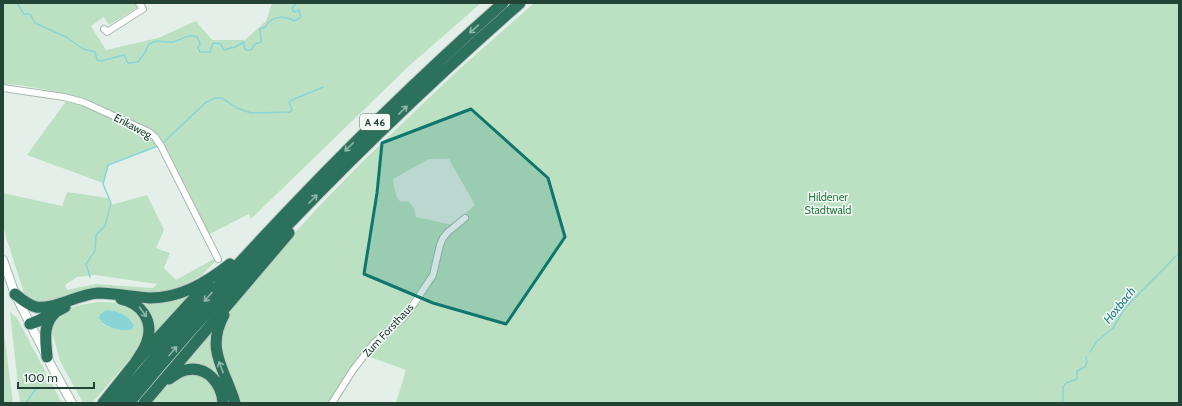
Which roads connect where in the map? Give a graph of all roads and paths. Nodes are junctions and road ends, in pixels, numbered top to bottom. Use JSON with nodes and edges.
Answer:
{"nodes":[{"id":1,"x":139,"y":3,"type":"edge"},
{"id":2,"x":503,"y":3,"type":"edge"},
{"id":3,"x":520,"y":3,"type":"edge"},
{"id":4,"x":104,"y":29,"type":"dead end"},
{"id":5,"x":3,"y":88,"type":"edge"},
{"id":6,"x":301,"y":212,"type":"junction"},
{"id":7,"x":465,"y":218,"type":"dead end"},
{"id":8,"x":253,"y":247,"type":"junction"},
{"id":9,"x":218,"y":258,"type":"dead end"},
{"id":10,"x":3,"y":260,"type":"edge"},
{"id":11,"x":216,"y":276,"type":"junction"},
{"id":12,"x":15,"y":294,"type":"junction"},
{"id":13,"x":231,"y":300,"type":"junction"},
{"id":14,"x":60,"y":306,"type":"junction"},
{"id":15,"x":29,"y":322,"type":"junction"},
{"id":16,"x":47,"y":357,"type":"junction"},
{"id":17,"x":135,"y":363,"type":"junction"},
{"id":18,"x":158,"y":386,"type":"junction"},
{"id":19,"x":132,"y":401,"type":"edge"},
{"id":20,"x":72,"y":403,"type":"edge"},
{"id":21,"x":103,"y":403,"type":"edge"},
{"id":22,"x":116,"y":403,"type":"edge"},
{"id":23,"x":144,"y":403,"type":"edge"},
{"id":24,"x":224,"y":403,"type":"edge"},
{"id":25,"x":235,"y":403,"type":"edge"},
{"id":26,"x":332,"y":403,"type":"edge"}],
"edges":[{"from":1,"to":4,"type":"street"},
{"from":2,"to":8,"type":"highway","number":"A 46","one_way":true},
{"from":6,"to":3,"type":"highway","number":"A 46","one_way":true},
{"from":5,"to":9,"type":"street","name":"Erikaweg"},
{"from":6,"to":13,"type":"highway"},
{"from":19,"to":6,"type":"highway","number":"A 46","one_way":true},
{"from":7,"to":26,"type":"street","name":"Zum Forsthaus"},
{"from":8,"to":11,"type":"highway"},
{"from":8,"to":22,"type":"highway","number":"A 46","one_way":true},
{"from":10,"to":12,"type":"main road"},
{"from":11,"to":14,"type":"highway"},
{"from":11,"to":17,"type":"highway"},
{"from":12,"to":14,"type":"highway"},
{"from":12,"to":15,"type":"main road"},
{"from":13,"to":18,"type":"highway"},
{"from":25,"to":13,"type":"highway","one_way":true},
{"from":14,"to":15,"type":"highway"},
{"from":14,"to":16,"type":"highway"},
{"from":14,"to":17,"type":"highway","one_way":true},
{"from":15,"to":16,"type":"main road"},
{"from":16,"to":20,"type":"main road"},
{"from":17,"to":21,"type":"highway"},
{"from":18,"to":23,"type":"highway"},
{"from":18,"to":24,"type":"highway"}]}
